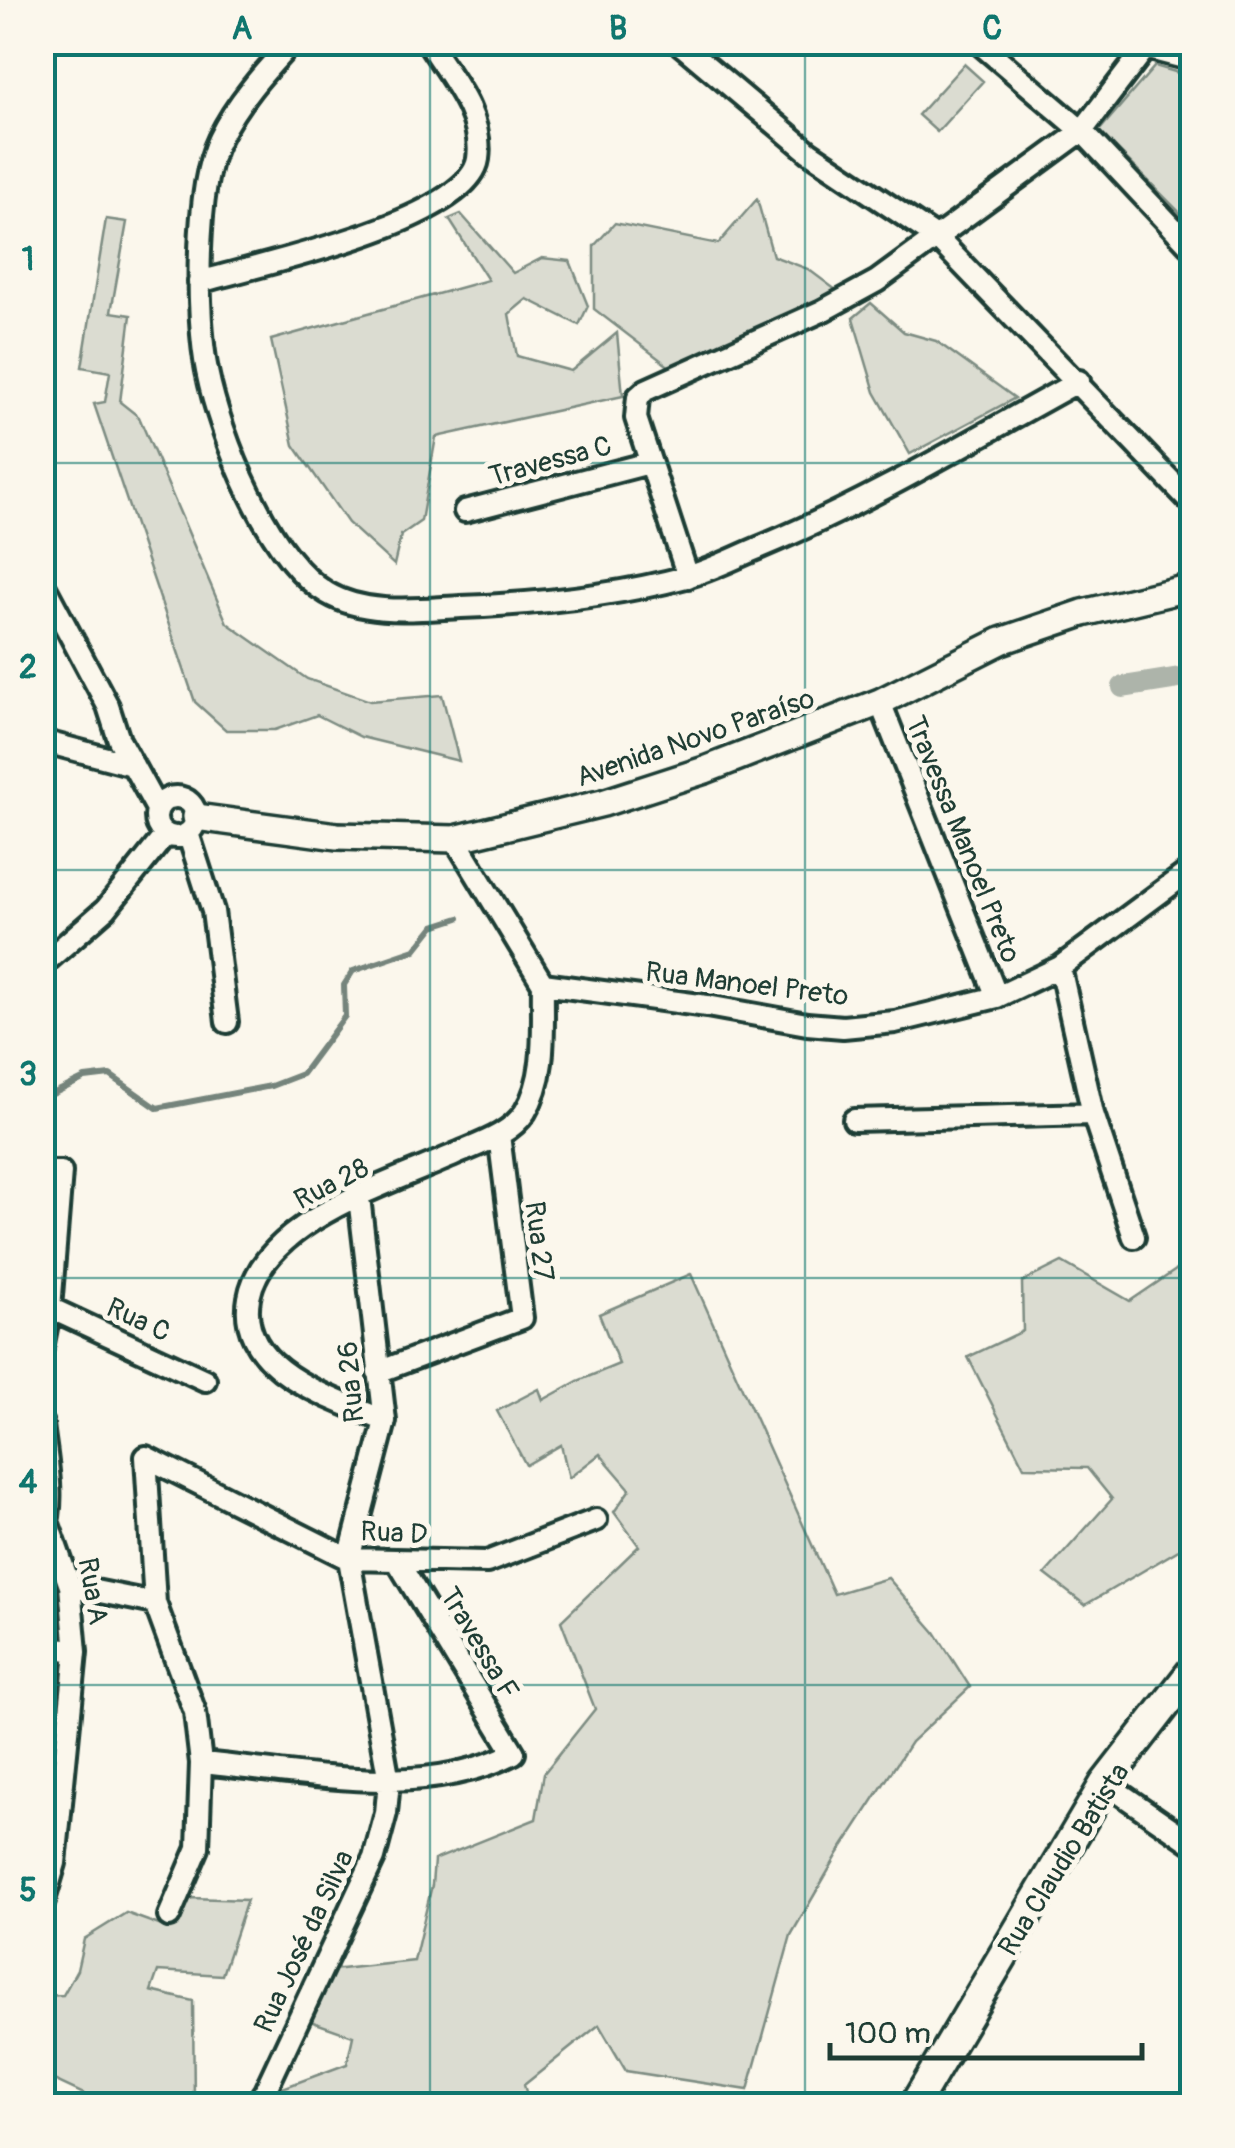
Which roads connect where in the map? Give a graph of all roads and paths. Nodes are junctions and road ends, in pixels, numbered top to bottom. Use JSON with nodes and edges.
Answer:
{"nodes":[{"id":1,"x":428,"y":42,"type":"edge"},
{"id":2,"x":678,"y":42,"type":"edge"},
{"id":3,"x":978,"y":42,"type":"edge"},
{"id":4,"x":290,"y":43,"type":"edge"},
{"id":5,"x":1148,"y":45,"type":"edge"},
{"id":6,"x":1192,"y":60,"type":"edge"},
{"id":7,"x":1082,"y":131,"type":"junction"},
{"id":8,"x":936,"y":237,"type":"junction"},
{"id":9,"x":1192,"y":248,"type":"edge"},
{"id":10,"x":199,"y":282,"type":"junction"},
{"id":11,"x":1079,"y":381,"type":"junction"},
{"id":12,"x":648,"y":463,"type":"junction"},
{"id":13,"x":1192,"y":503,"type":"edge"},
{"id":14,"x":464,"y":511,"type":"dead end"},
{"id":15,"x":688,"y":577,"type":"junction"},
{"id":16,"x":42,"y":582,"type":"edge"},
{"id":17,"x":1192,"y":587,"type":"edge"},
{"id":18,"x":880,"y":702,"type":"junction"},
{"id":19,"x":42,"y":741,"type":"edge"},
{"id":20,"x":133,"y":765,"type":"junction"},
{"id":21,"x":157,"y":809,"type":"junction"},
{"id":22,"x":192,"y":825,"type":"junction"},
{"id":23,"x":166,"y":834,"type":"junction"},
{"id":24,"x":456,"y":839,"type":"junction"},
{"id":25,"x":1192,"y":869,"type":"edge"},
{"id":26,"x":42,"y":965,"type":"edge"},
{"id":27,"x":1060,"y":967,"type":"junction"},
{"id":28,"x":543,"y":984,"type":"junction"},
{"id":29,"x":997,"y":996,"type":"junction"},
{"id":30,"x":227,"y":1022,"type":"dead end"},
{"id":31,"x":1093,"y":1114,"type":"junction"},
{"id":32,"x":854,"y":1120,"type":"dead end"},
{"id":33,"x":499,"y":1136,"type":"junction"},
{"id":34,"x":52,"y":1172,"type":"edge"},
{"id":35,"x":358,"y":1197,"type":"junction"},
{"id":36,"x":1134,"y":1237,"type":"dead end"},
{"id":37,"x":50,"y":1308,"type":"junction"},
{"id":38,"x":42,"y":1348,"type":"edge"},
{"id":39,"x":378,"y":1372,"type":"junction"},
{"id":40,"x":204,"y":1380,"type":"dead end"},
{"id":41,"x":385,"y":1422,"type":"junction"},
{"id":42,"x":42,"y":1424,"type":"edge"},
{"id":43,"x":596,"y":1520,"type":"dead end"},
{"id":44,"x":45,"y":1531,"type":"edge"},
{"id":45,"x":349,"y":1559,"type":"junction"},
{"id":46,"x":398,"y":1562,"type":"junction"},
{"id":47,"x":70,"y":1586,"type":"junction"},
{"id":48,"x":155,"y":1604,"type":"junction"},
{"id":49,"x":42,"y":1644,"type":"edge"},
{"id":50,"x":76,"y":1652,"type":"junction"},
{"id":51,"x":1192,"y":1671,"type":"edge"},
{"id":52,"x":201,"y":1763,"type":"junction"},
{"id":53,"x":390,"y":1781,"type":"junction"},
{"id":54,"x":1104,"y":1783,"type":"junction"},
{"id":55,"x":1192,"y":1842,"type":"edge"},
{"id":56,"x":49,"y":1858,"type":"edge"},
{"id":57,"x":42,"y":1907,"type":"edge"},
{"id":58,"x":170,"y":1916,"type":"dead end"},
{"id":59,"x":255,"y":2106,"type":"edge"},
{"id":60,"x":914,"y":2106,"type":"edge"}],
"edges":[{"from":1,"to":10,"type":"street"},
{"from":2,"to":8,"type":"street"},
{"from":3,"to":7,"type":"street"},
{"from":4,"to":10,"type":"street"},
{"from":5,"to":6,"type":"street"},
{"from":5,"to":7,"type":"street"},
{"from":7,"to":8,"type":"street"},
{"from":7,"to":9,"type":"street"},
{"from":8,"to":11,"type":"street"},
{"from":8,"to":12,"type":"street"},
{"from":10,"to":15,"type":"street"},
{"from":11,"to":13,"type":"street"},
{"from":11,"to":15,"type":"street"},
{"from":12,"to":14,"type":"street","name":"Travessa C"},
{"from":12,"to":15,"type":"street"},
{"from":16,"to":20,"type":"street"},
{"from":17,"to":18,"type":"street","name":"Avenida Novo Paraíso"},
{"from":18,"to":24,"type":"street","name":"Avenida Novo Paraíso"},
{"from":18,"to":29,"type":"street","name":"Travessa Manoel Preto"},
{"from":19,"to":20,"type":"street"},
{"from":20,"to":21,"type":"street"},
{"from":21,"to":22,"type":"street"},
{"from":21,"to":23,"type":"street"},
{"from":22,"to":23,"type":"street"},
{"from":22,"to":24,"type":"street","name":"Avenida Novo Paraíso"},
{"from":22,"to":30,"type":"street"},
{"from":23,"to":26,"type":"street"},
{"from":24,"to":28,"type":"street"},
{"from":25,"to":27,"type":"street","name":"Rua Manoel Preto"},
{"from":27,"to":29,"type":"street","name":"Rua Manoel Preto"},
{"from":27,"to":31,"type":"street"},
{"from":28,"to":29,"type":"street","name":"Rua Manoel Preto"},
{"from":28,"to":33,"type":"street","name":"Rua 28"},
{"from":31,"to":32,"type":"street"},
{"from":31,"to":36,"type":"street"},
{"from":33,"to":35,"type":"street","name":"Rua 28"},
{"from":33,"to":39,"type":"street","name":"Rua 27"},
{"from":34,"to":37,"type":"street"},
{"from":35,"to":39,"type":"street","name":"Rua 26"},
{"from":35,"to":41,"type":"street","name":"Rua 28"},
{"from":37,"to":38,"type":"street"},
{"from":37,"to":40,"type":"street","name":"Rua C"},
{"from":39,"to":41,"type":"street","name":"Rua 26"},
{"from":41,"to":45,"type":"street","name":"Rua 26"},
{"from":42,"to":44,"type":"street","name":"Rua A"},
{"from":43,"to":46,"type":"street","name":"Rua D"},
{"from":44,"to":47,"type":"street","name":"Rua A"},
{"from":45,"to":46,"type":"street","name":"Rua D"},
{"from":45,"to":48,"type":"street","name":"Rua D"},
{"from":45,"to":53,"type":"street","name":"Rua José da Silva"},
{"from":46,"to":53,"type":"street","name":"Travessa F"},
{"from":47,"to":48,"type":"street"},
{"from":47,"to":50,"type":"street","name":"Rua A"},
{"from":48,"to":52,"type":"street"},
{"from":49,"to":50,"type":"street"},
{"from":50,"to":56,"type":"street","name":"Rua A"},
{"from":51,"to":54,"type":"main road","name":"Rua Claudio Batista"},
{"from":52,"to":53,"type":"street"},
{"from":52,"to":58,"type":"street"},
{"from":53,"to":59,"type":"street","name":"Rua José da Silva"},
{"from":54,"to":55,"type":"street"},
{"from":54,"to":60,"type":"main road","name":"Rua Claudio Batista"},
{"from":56,"to":57,"type":"street","name":"Rua A"}]}
